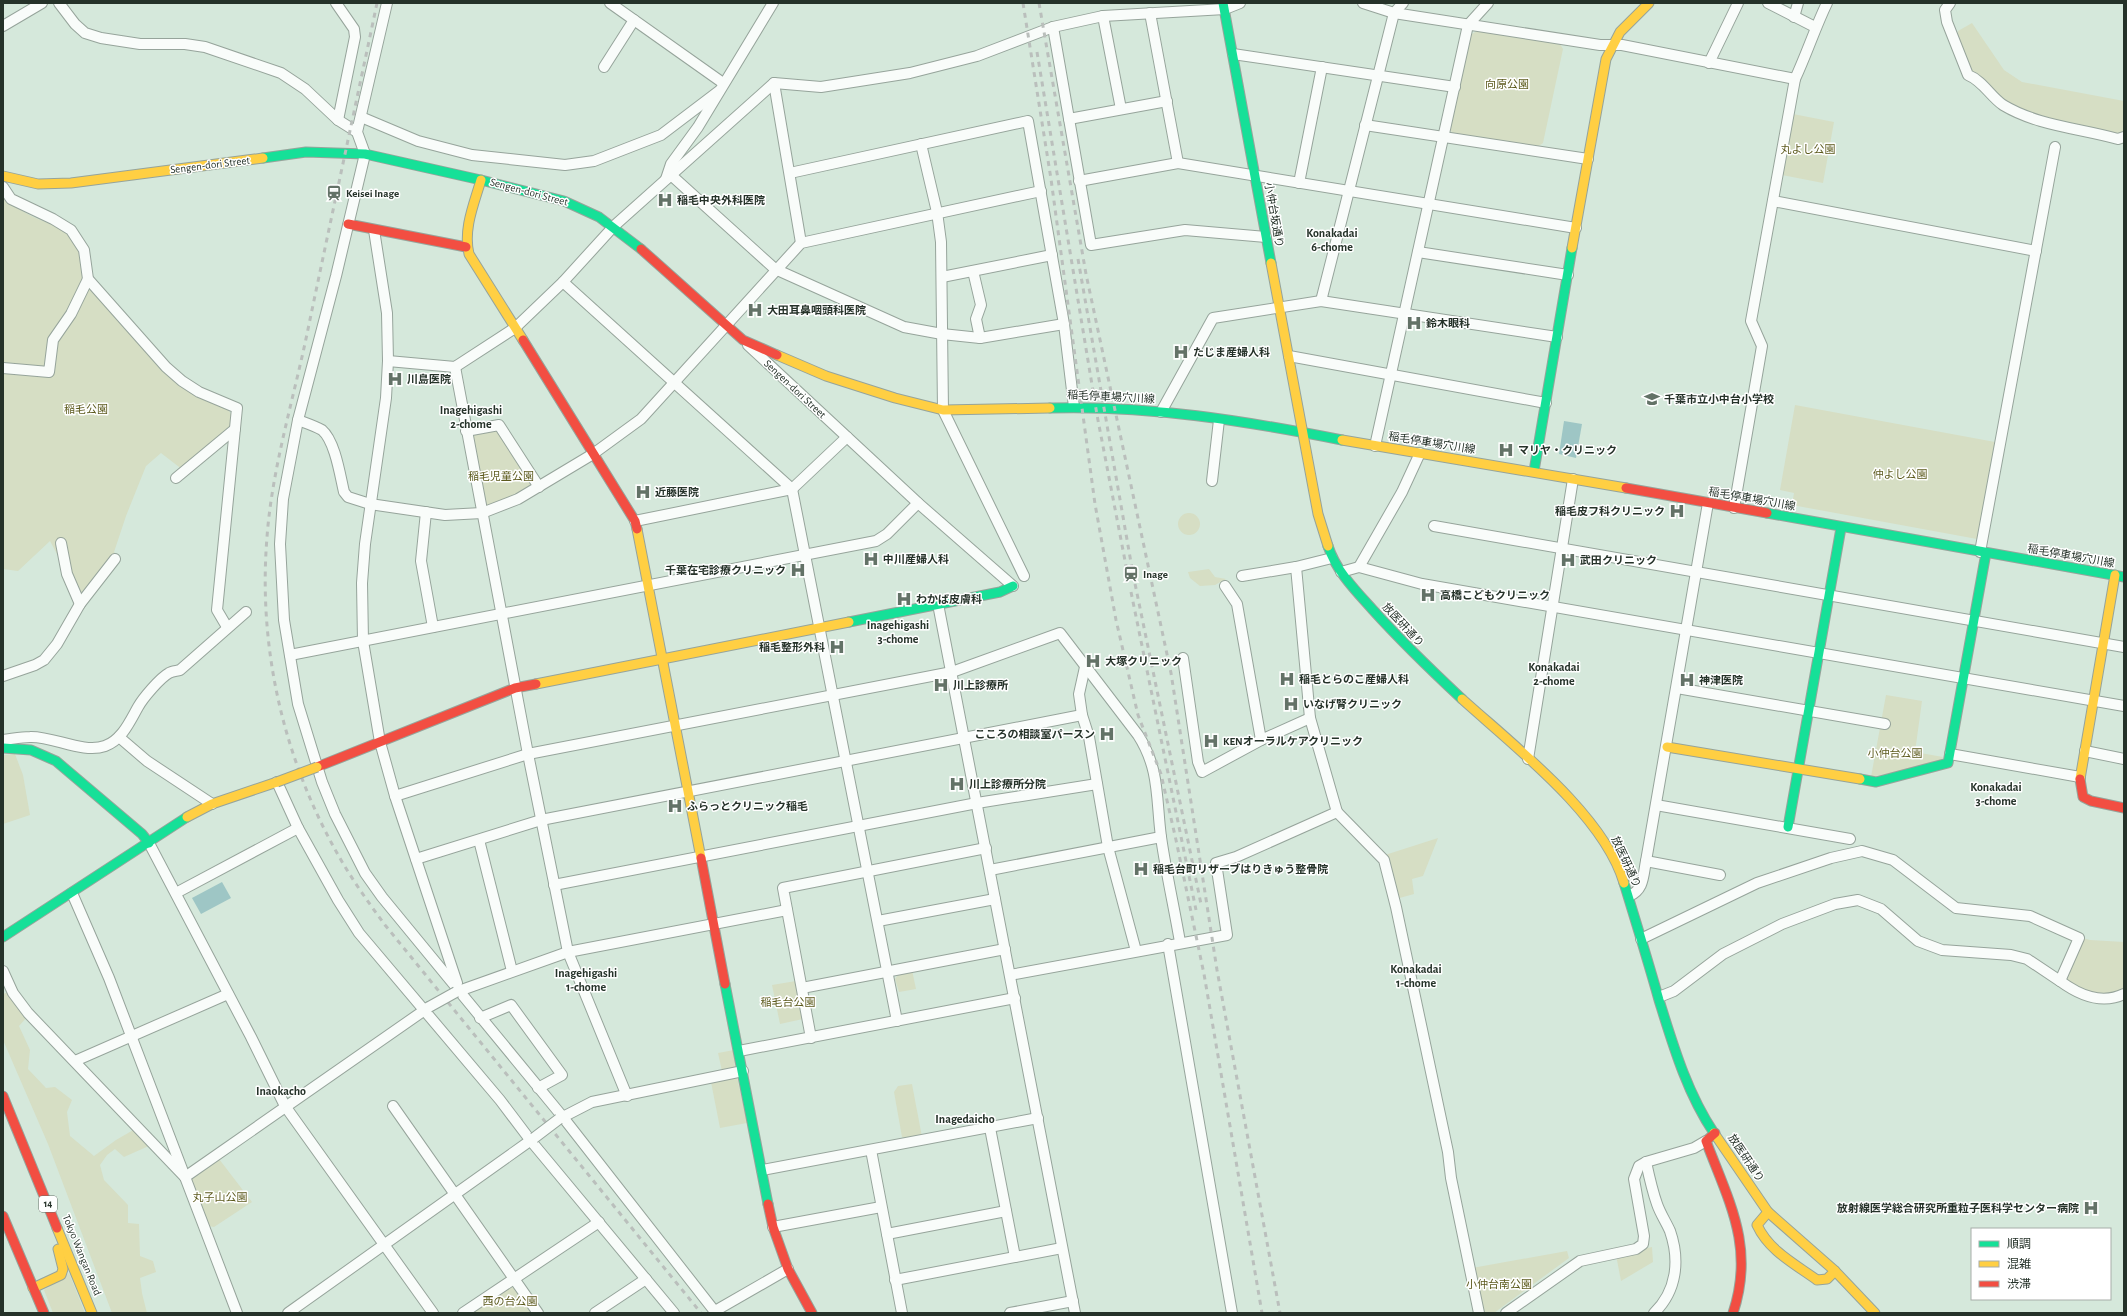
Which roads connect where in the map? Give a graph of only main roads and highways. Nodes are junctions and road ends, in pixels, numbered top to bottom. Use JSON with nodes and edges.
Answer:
{"nodes":[{"id":1,"x":1649,"y":3,"type":"edge"},
{"id":2,"x":1224,"y":6,"type":"edge"},
{"id":3,"x":3,"y":176,"type":"edge"},
{"id":4,"x":481,"y":180,"type":"junction"},
{"id":5,"x":348,"y":224,"type":"road end"},
{"id":6,"x":466,"y":247,"type":"junction"},
{"id":7,"x":743,"y":340,"type":"joint"},
{"id":8,"x":1302,"y":432,"type":"junction"},
{"id":9,"x":1534,"y":471,"type":"junction"},
{"id":10,"x":1841,"y":528,"type":"junction"},
{"id":11,"x":1983,"y":552,"type":"junction"},
{"id":12,"x":2120,"y":576,"type":"edge"},
{"id":13,"x":1012,"y":586,"type":"road end"},
{"id":14,"x":662,"y":658,"type":"junction"},
{"id":15,"x":1667,"y":747,"type":"road end"},
{"id":16,"x":3,"y":748,"type":"edge"},
{"id":17,"x":1798,"y":769,"type":"junction"},
{"id":18,"x":2124,"y":808,"type":"edge"},
{"id":19,"x":1788,"y":827,"type":"road end"},
{"id":20,"x":149,"y":843,"type":"junction"},
{"id":21,"x":3,"y":937,"type":"edge"},
{"id":22,"x":3,"y":1096,"type":"edge"},
{"id":23,"x":1715,"y":1133,"type":"junction"},
{"id":24,"x":50,"y":1208,"type":"junction"},
{"id":25,"x":1768,"y":1212,"type":"junction"},
{"id":26,"x":3,"y":1216,"type":"edge"},
{"id":27,"x":1835,"y":1271,"type":"junction"},
{"id":28,"x":33,"y":1288,"type":"junction"},
{"id":29,"x":44,"y":1313,"type":"edge"},
{"id":30,"x":92,"y":1313,"type":"edge"},
{"id":31,"x":812,"y":1313,"type":"edge"},
{"id":32,"x":1733,"y":1313,"type":"edge"},
{"id":33,"x":1874,"y":1313,"type":"edge"}],
"edges":[{"from":1,"to":9,"type":"main road"},
{"from":2,"to":8,"type":"main road","name":"小仲台坂通り"},
{"from":3,"to":4,"type":"main road","name":"Sengen-dori Street"},
{"from":4,"to":6,"type":"main road"},
{"from":4,"to":7,"type":"main road","name":"Sengen-dori Street"},
{"from":5,"to":6,"type":"main road"},
{"from":6,"to":14,"type":"main road"},
{"from":7,"to":8,"type":"main road","name":"稲毛停車場穴川線"},
{"from":8,"to":9,"type":"main road","name":"稲毛停車場穴川線"},
{"from":8,"to":23,"type":"main road","name":"放医研通り"},
{"from":9,"to":10,"type":"main road","name":"稲毛停車場穴川線"},
{"from":10,"to":11,"type":"main road","name":"稲毛停車場穴川線"},
{"from":10,"to":17,"type":"main road"},
{"from":11,"to":12,"type":"main road","name":"稲毛停車場穴川線"},
{"from":11,"to":17,"type":"main road"},
{"from":12,"to":18,"type":"main road"},
{"from":13,"to":14,"type":"main road"},
{"from":14,"to":20,"type":"main road","bridge":true},
{"from":14,"to":31,"type":"main road"},
{"from":15,"to":17,"type":"main road"},
{"from":16,"to":20,"type":"main road"},
{"from":17,"to":19,"type":"main road"},
{"from":20,"to":21,"type":"main road"},
{"from":22,"to":24,"type":"main road","name":"Tokyo Wangan Road","number":"14"},
{"from":23,"to":25,"type":"main road","name":"放医研通り"},
{"from":23,"to":32,"type":"main road"},
{"from":24,"to":28,"type":"main road"},
{"from":24,"to":30,"type":"main road","name":"Tokyo Wangan Road","number":"14"},
{"from":25,"to":27,"type":"main road","name":"放医研通り"},
{"from":25,"to":27,"type":"main road"},
{"from":26,"to":28,"type":"main road"},
{"from":27,"to":33,"type":"main road","name":"放医研通り"},
{"from":28,"to":29,"type":"main road"}]}
